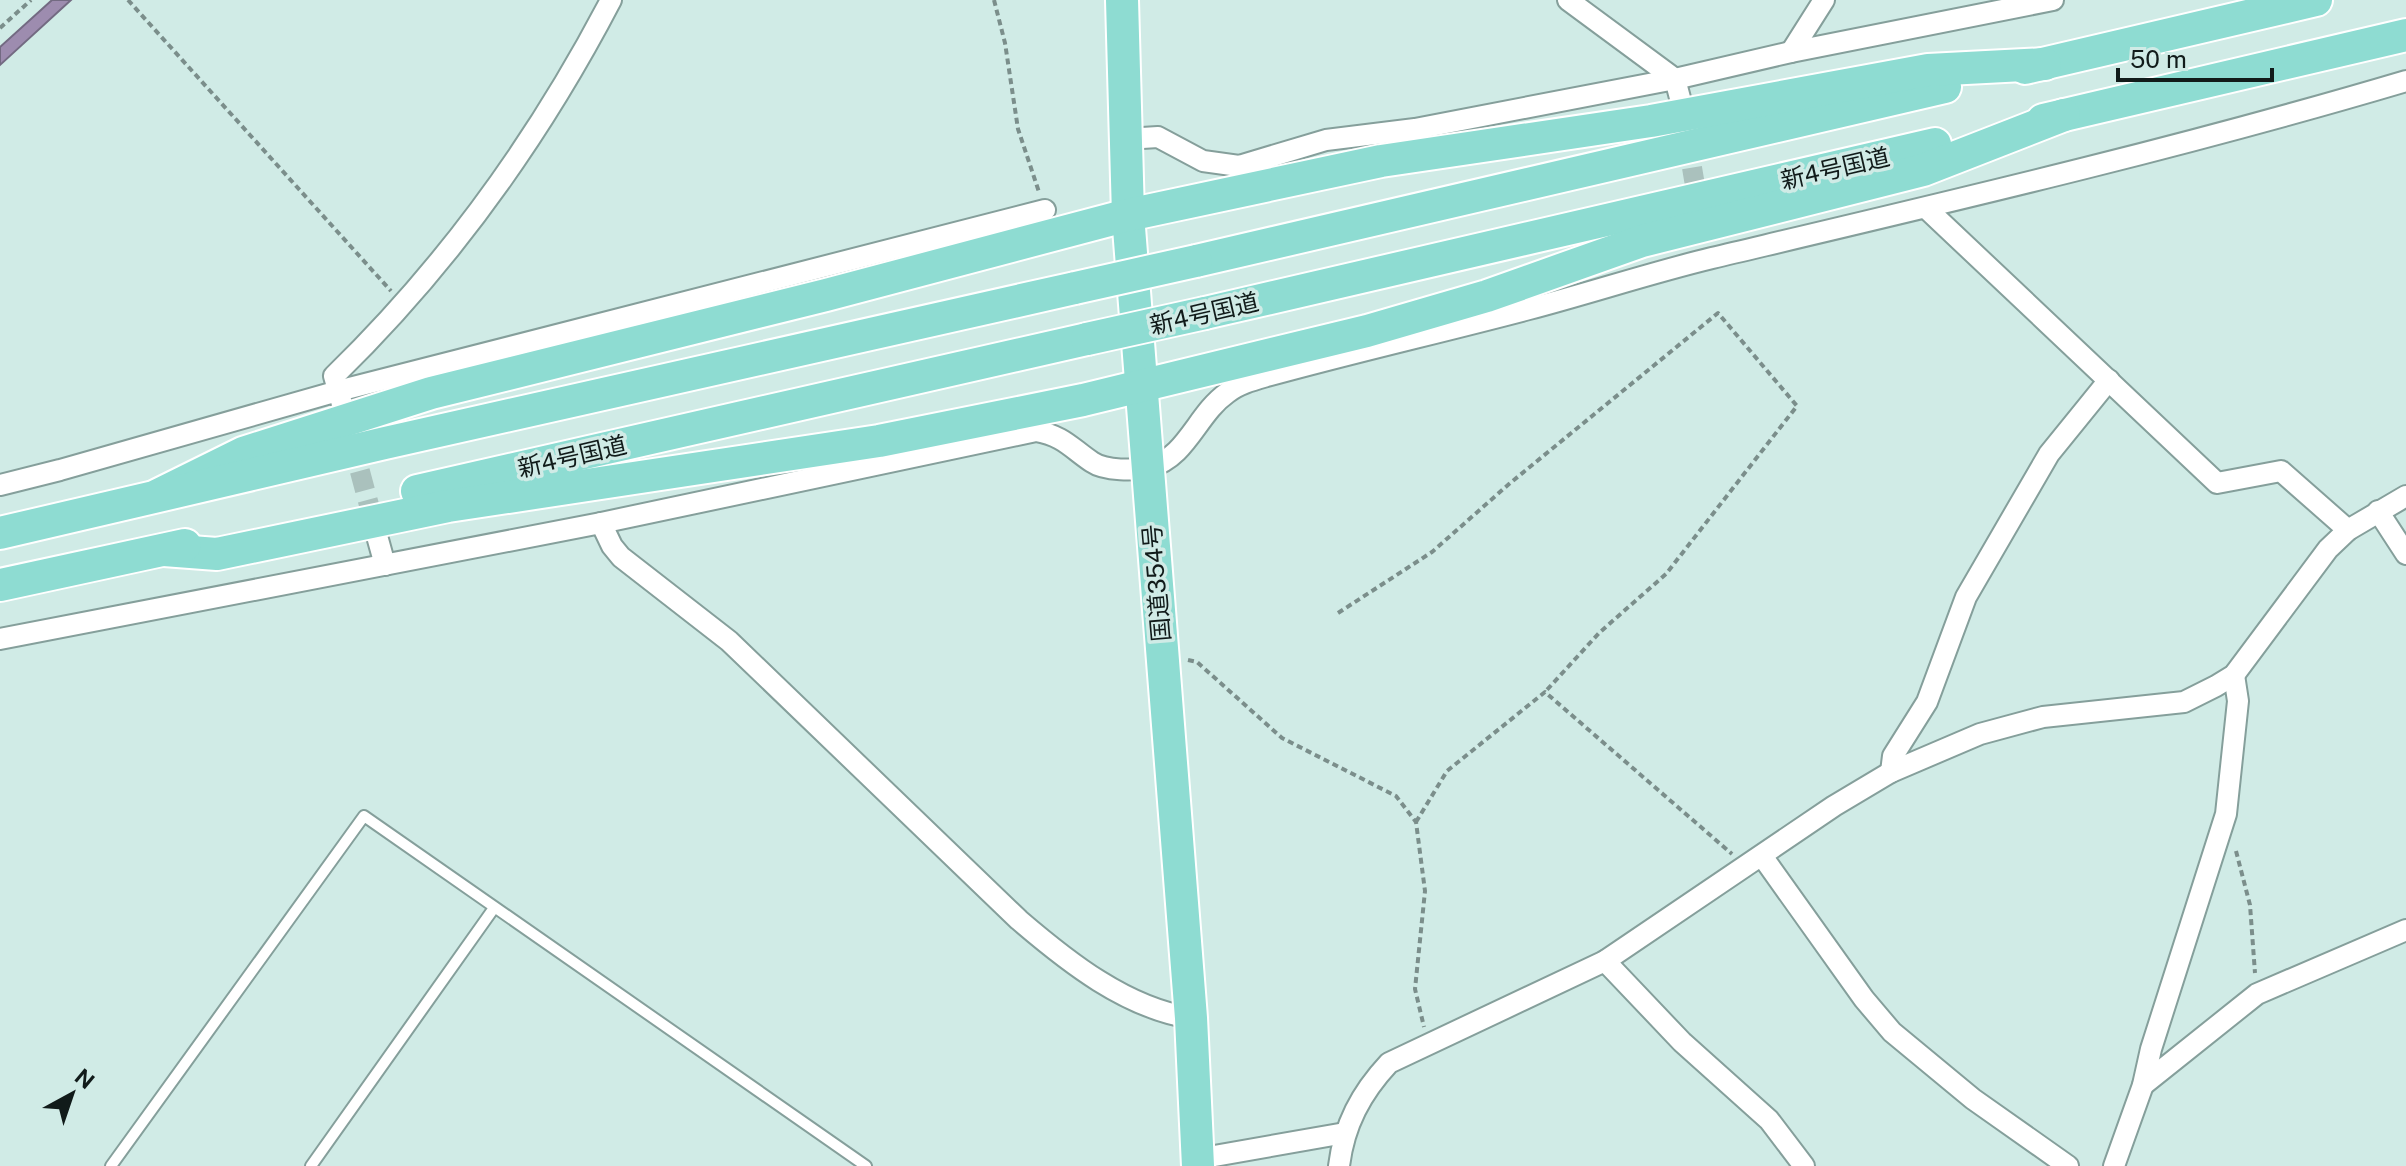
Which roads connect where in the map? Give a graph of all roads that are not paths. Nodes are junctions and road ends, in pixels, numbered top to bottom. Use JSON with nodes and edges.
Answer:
{"nodes":[{"id":1,"x":611,"y":0,"type":"edge"},
{"id":2,"x":1122,"y":0,"type":"edge"},
{"id":3,"x":1568,"y":0,"type":"edge"},
{"id":4,"x":1824,"y":0,"type":"edge"},
{"id":5,"x":2053,"y":0,"type":"edge"},
{"id":6,"x":2316,"y":0,"type":"edge"},
{"id":7,"x":2406,"y":35,"type":"edge"},
{"id":8,"x":1791,"y":52,"type":"junction"},
{"id":9,"x":2045,"y":64,"type":"junction"},
{"id":10,"x":2406,"y":81,"type":"edge"},
{"id":11,"x":1677,"y":88,"type":"junction"},
{"id":12,"x":2064,"y":115,"type":"junction"},
{"id":13,"x":1126,"y":139,"type":"junction"},
{"id":14,"x":1927,"y":209,"type":"junction"},
{"id":15,"x":1045,"y":210,"type":"road end"},
{"id":16,"x":1128,"y":215,"type":"junction"},
{"id":17,"x":2109,"y":380,"type":"junction"},
{"id":18,"x":1140,"y":385,"type":"junction"},
{"id":19,"x":340,"y":398,"type":"junction"},
{"id":20,"x":1146,"y":469,"type":"junction"},
{"id":21,"x":0,"y":485,"type":"edge"},
{"id":22,"x":158,"y":495,"type":"junction"},
{"id":23,"x":2406,"y":496,"type":"edge"},
{"id":24,"x":2378,"y":511,"type":"junction"},
{"id":25,"x":601,"y":523,"type":"junction"},
{"id":26,"x":2348,"y":530,"type":"junction"},
{"id":27,"x":0,"y":533,"type":"edge"},
{"id":28,"x":377,"y":536,"type":"tunnel mouth"},
{"id":29,"x":164,"y":550,"type":"junction"},
{"id":30,"x":2406,"y":554,"type":"edge"},
{"id":31,"x":385,"y":565,"type":"junction"},
{"id":32,"x":0,"y":585,"type":"edge"},
{"id":33,"x":0,"y":639,"type":"edge"},
{"id":34,"x":2234,"y":675,"type":"junction"},
{"id":35,"x":1891,"y":772,"type":"junction"},
{"id":36,"x":1754,"y":861,"type":"junction"},
{"id":37,"x":494,"y":908,"type":"junction"},
{"id":38,"x":2406,"y":930,"type":"edge"},
{"id":39,"x":1605,"y":961,"type":"junction"},
{"id":40,"x":1191,"y":1018,"type":"junction"},
{"id":41,"x":2143,"y":1085,"type":"junction"},
{"id":42,"x":1345,"y":1133,"type":"junction"},
{"id":43,"x":1197,"y":1162,"type":"edge"},
{"id":44,"x":111,"y":1166,"type":"edge"},
{"id":45,"x":311,"y":1166,"type":"edge"},
{"id":46,"x":866,"y":1166,"type":"edge"},
{"id":47,"x":1339,"y":1166,"type":"edge"},
{"id":48,"x":1804,"y":1166,"type":"edge"},
{"id":49,"x":2068,"y":1166,"type":"edge"},
{"id":50,"x":2114,"y":1166,"type":"edge"}],
"edges":[{"from":1,"to":19,"type":"street"},
{"from":2,"to":13,"type":"highway","name":"国道354号"},
{"from":3,"to":11,"type":"street"},
{"from":4,"to":8,"type":"street"},
{"from":5,"to":8,"type":"street"},
{"from":6,"to":9,"type":"highway"},
{"from":7,"to":12,"type":"highway","name":"新4号国道"},
{"from":8,"to":11,"type":"street"},
{"from":9,"to":16,"type":"highway"},
{"from":9,"to":22,"type":"highway","bridge":true},
{"from":10,"to":14,"type":"street"},
{"from":11,"to":13,"type":"street"},
{"from":12,"to":18,"type":"highway"},
{"from":12,"to":29,"type":"highway","name":"新4号国道","bridge":true},
{"from":13,"to":16,"type":"highway","name":"国道354号"},
{"from":14,"to":17,"type":"street"},
{"from":14,"to":20,"type":"street"},
{"from":15,"to":19,"type":"street"},
{"from":16,"to":18,"type":"highway","name":"国道354号"},
{"from":16,"to":22,"type":"highway"},
{"from":17,"to":26,"type":"street"},
{"from":17,"to":35,"type":"street"},
{"from":18,"to":20,"type":"highway","name":"国道354号"},
{"from":18,"to":29,"type":"highway"},
{"from":19,"to":21,"type":"street"},
{"from":20,"to":25,"type":"street"},
{"from":20,"to":40,"type":"highway","name":"国道354号"},
{"from":22,"to":27,"type":"highway"},
{"from":23,"to":24,"type":"street"},
{"from":24,"to":26,"type":"street"},
{"from":24,"to":30,"type":"street"},
{"from":25,"to":31,"type":"street"},
{"from":25,"to":40,"type":"street"},
{"from":26,"to":34,"type":"street"},
{"from":28,"to":31,"type":"street"},
{"from":29,"to":32,"type":"highway","name":"新4号国道"},
{"from":31,"to":33,"type":"street"},
{"from":34,"to":35,"type":"street"},
{"from":34,"to":41,"type":"street"},
{"from":35,"to":36,"type":"street"},
{"from":36,"to":39,"type":"street"},
{"from":36,"to":49,"type":"street"},
{"from":37,"to":44,"type":"lane"},
{"from":37,"to":45,"type":"lane"},
{"from":37,"to":46,"type":"lane"},
{"from":38,"to":41,"type":"street"},
{"from":39,"to":42,"type":"street"},
{"from":39,"to":48,"type":"street"},
{"from":40,"to":43,"type":"highway","name":"国道354号"},
{"from":41,"to":50,"type":"street"},
{"from":42,"to":43,"type":"street"},
{"from":42,"to":47,"type":"street"}]}
